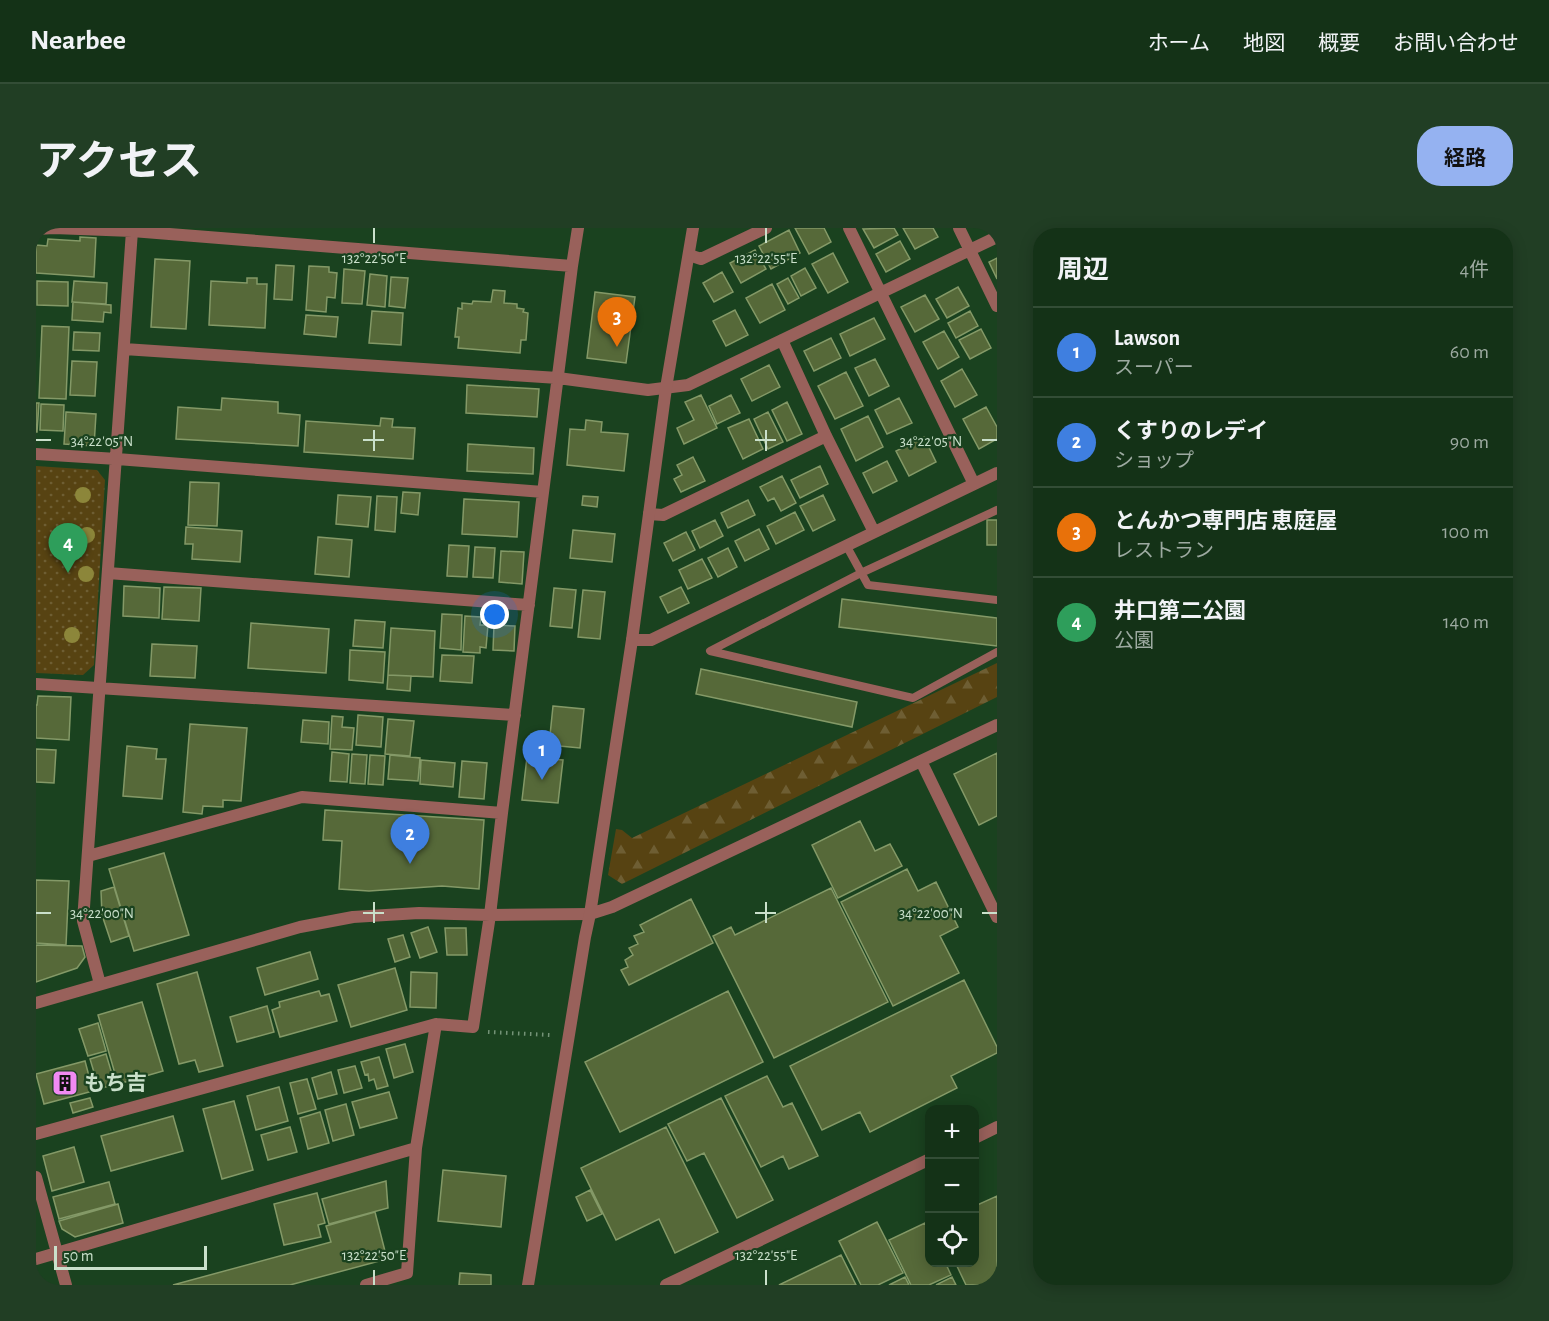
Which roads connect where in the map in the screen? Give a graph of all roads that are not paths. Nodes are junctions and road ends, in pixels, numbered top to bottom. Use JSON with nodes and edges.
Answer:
{"nodes":[{"id":1,"x":578,"y":228,"type":"edge"},
{"id":2,"x":693,"y":228,"type":"edge"},
{"id":3,"x":766,"y":228,"type":"edge"},
{"id":4,"x":849,"y":228,"type":"edge"},
{"id":5,"x":959,"y":228,"type":"edge"},
{"id":6,"x":36,"y":230,"type":"edge"},
{"id":7,"x":132,"y":231,"type":"junction"},
{"id":8,"x":997,"y":237,"type":"edge"},
{"id":9,"x":969,"y":250,"type":"junction"},
{"id":10,"x":689,"y":255,"type":"junction"},
{"id":11,"x":572,"y":266,"type":"junction"},
{"id":12,"x":881,"y":294,"type":"junction"},
{"id":13,"x":997,"y":306,"type":"edge"},
{"id":14,"x":782,"y":340,"type":"junction"},
{"id":15,"x":124,"y":349,"type":"junction"},
{"id":16,"x":558,"y":378,"type":"junction"},
{"id":17,"x":666,"y":388,"type":"junction"},
{"id":18,"x":826,"y":436,"type":"junction"},
{"id":19,"x":36,"y":454,"type":"edge"},
{"id":20,"x":117,"y":459,"type":"junction"},
{"id":21,"x":997,"y":473,"type":"edge"},
{"id":22,"x":974,"y":484,"type":"junction"},
{"id":23,"x":543,"y":492,"type":"junction"},
{"id":24,"x":997,"y":510,"type":"edge"},
{"id":25,"x":649,"y":514,"type":"junction"},
{"id":26,"x":874,"y":532,"type":"junction"},
{"id":27,"x":846,"y":545,"type":"junction"},
{"id":28,"x":108,"y":573,"type":"junction"},
{"id":29,"x":861,"y":573,"type":"junction"},
{"id":30,"x":997,"y":600,"type":"edge"},
{"id":31,"x":529,"y":605,"type":"junction"},
{"id":32,"x":632,"y":640,"type":"junction"},
{"id":33,"x":997,"y":652,"type":"edge"},
{"id":34,"x":36,"y":684,"type":"edge"},
{"id":35,"x":100,"y":688,"type":"junction"},
{"id":36,"x":515,"y":715,"type":"junction"},
{"id":37,"x":997,"y":725,"type":"edge"},
{"id":38,"x":921,"y":761,"type":"junction"},
{"id":39,"x":502,"y":813,"type":"junction"},
{"id":40,"x":88,"y":856,"type":"junction"},
{"id":41,"x":590,"y":914,"type":"junction"},
{"id":42,"x":490,"y":915,"type":"junction"},
{"id":43,"x":997,"y":917,"type":"edge"},
{"id":44,"x":100,"y":984,"type":"junction"},
{"id":45,"x":36,"y":1003,"type":"edge"},
{"id":46,"x":436,"y":1024,"type":"junction"},
{"id":47,"x":997,"y":1127,"type":"edge"},
{"id":48,"x":36,"y":1134,"type":"edge"},
{"id":49,"x":979,"y":1136,"type":"edge"},
{"id":50,"x":416,"y":1148,"type":"junction"},
{"id":51,"x":925,"y":1162,"type":"edge"},
{"id":52,"x":36,"y":1178,"type":"edge"},
{"id":53,"x":57,"y":1253,"type":"junction"},
{"id":54,"x":36,"y":1259,"type":"edge"},
{"id":55,"x":66,"y":1285,"type":"edge"},
{"id":56,"x":366,"y":1285,"type":"edge"},
{"id":57,"x":528,"y":1285,"type":"edge"},
{"id":58,"x":666,"y":1285,"type":"edge"}],
"edges":[{"from":1,"to":11,"type":"street"},
{"from":2,"to":10,"type":"street"},
{"from":3,"to":10,"type":"street"},
{"from":4,"to":12,"type":"street"},
{"from":5,"to":9,"type":"street"},
{"from":6,"to":7,"type":"street"},
{"from":7,"to":11,"type":"street"},
{"from":7,"to":15,"type":"street"},
{"from":8,"to":9,"type":"street"},
{"from":9,"to":12,"type":"street"},
{"from":9,"to":13,"type":"street"},
{"from":10,"to":17,"type":"street"},
{"from":11,"to":16,"type":"street"},
{"from":12,"to":14,"type":"street"},
{"from":12,"to":22,"type":"street"},
{"from":14,"to":17,"type":"street"},
{"from":14,"to":18,"type":"street"},
{"from":15,"to":16,"type":"street"},
{"from":15,"to":20,"type":"street"},
{"from":16,"to":17,"type":"street"},
{"from":16,"to":23,"type":"street"},
{"from":17,"to":25,"type":"street"},
{"from":18,"to":25,"type":"street"},
{"from":18,"to":26,"type":"street"},
{"from":19,"to":20,"type":"street"},
{"from":20,"to":23,"type":"street"},
{"from":20,"to":28,"type":"street"},
{"from":21,"to":22,"type":"street"},
{"from":22,"to":26,"type":"street"},
{"from":23,"to":31,"type":"street"},
{"from":24,"to":29,"type":"lane"},
{"from":25,"to":32,"type":"street"},
{"from":26,"to":27,"type":"street"},
{"from":27,"to":29,"type":"lane"},
{"from":27,"to":32,"type":"street"},
{"from":28,"to":31,"type":"street"},
{"from":28,"to":35,"type":"street"},
{"from":29,"to":30,"type":"lane"},
{"from":29,"to":33,"type":"lane"},
{"from":31,"to":36,"type":"street"},
{"from":32,"to":41,"type":"street"},
{"from":34,"to":35,"type":"street"},
{"from":35,"to":36,"type":"street"},
{"from":35,"to":40,"type":"street"},
{"from":36,"to":39,"type":"street"},
{"from":37,"to":38,"type":"street"},
{"from":38,"to":41,"type":"street"},
{"from":38,"to":43,"type":"street"},
{"from":39,"to":40,"type":"street"},
{"from":39,"to":42,"type":"street"},
{"from":40,"to":44,"type":"street"},
{"from":41,"to":42,"type":"street"},
{"from":41,"to":57,"type":"street"},
{"from":42,"to":44,"type":"street"},
{"from":42,"to":46,"type":"street"},
{"from":44,"to":45,"type":"street"},
{"from":46,"to":48,"type":"street"},
{"from":46,"to":50,"type":"street"},
{"from":47,"to":49,"type":"street"},
{"from":50,"to":53,"type":"street"},
{"from":50,"to":56,"type":"street"},
{"from":51,"to":58,"type":"street"},
{"from":52,"to":53,"type":"street"},
{"from":53,"to":54,"type":"street"},
{"from":53,"to":55,"type":"street"}]}
